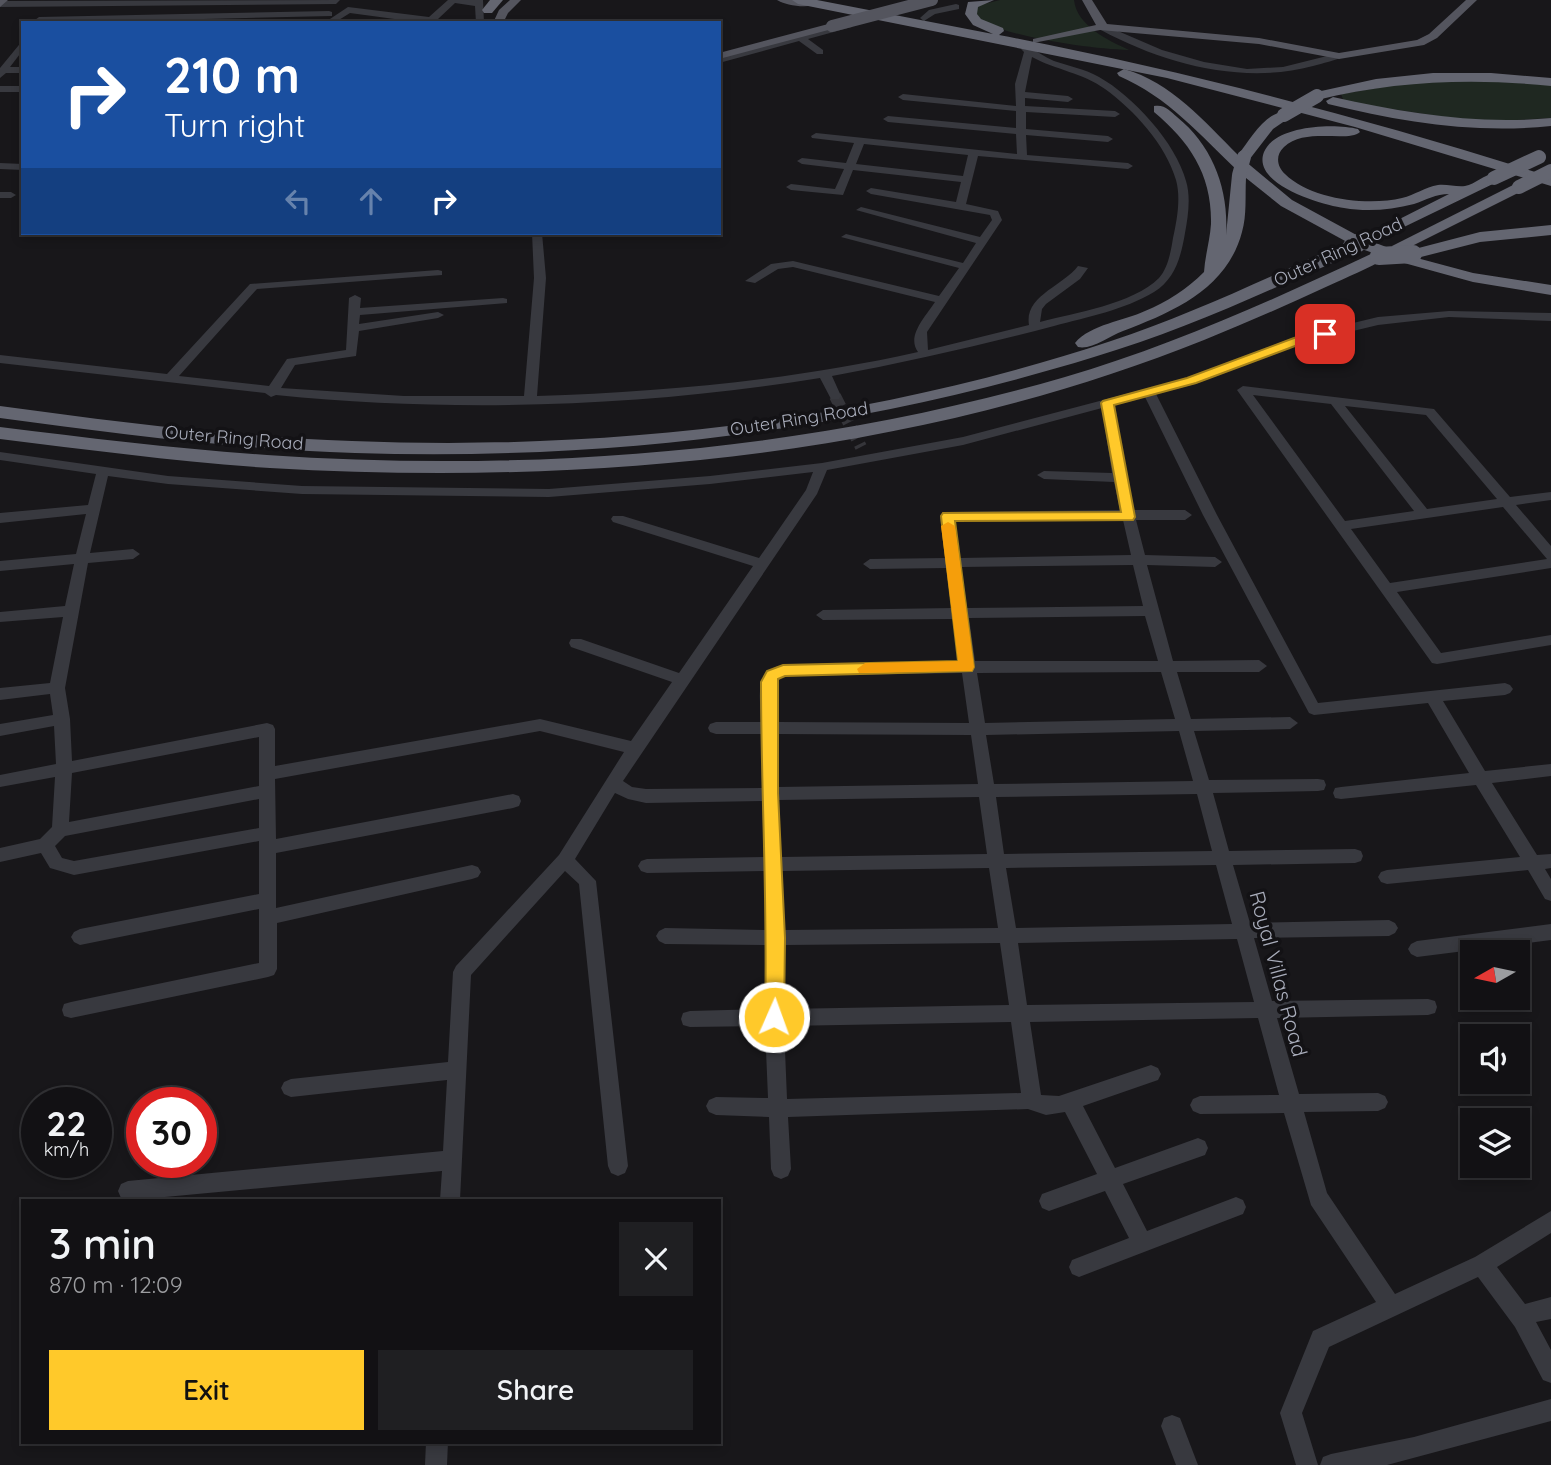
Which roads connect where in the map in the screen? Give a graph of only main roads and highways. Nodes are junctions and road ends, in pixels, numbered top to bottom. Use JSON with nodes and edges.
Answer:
{"nodes":[{"id":1,"x":516,"y":0,"type":"edge"},
{"id":2,"x":782,"y":0,"type":"edge"},
{"id":3,"x":797,"y":0,"type":"edge"},
{"id":4,"x":835,"y":0,"type":"edge"},
{"id":5,"x":916,"y":0,"type":"edge"},
{"id":6,"x":932,"y":0,"type":"edge"},
{"id":7,"x":988,"y":0,"type":"edge"},
{"id":8,"x":1087,"y":0,"type":"edge"},
{"id":9,"x":1472,"y":0,"type":"edge"},
{"id":10,"x":814,"y":3,"type":"junction"},
{"id":11,"x":904,"y":17,"type":"junction"},
{"id":12,"x":499,"y":21,"type":"edge"},
{"id":13,"x":830,"y":25,"type":"junction"},
{"id":14,"x":942,"y":28,"type":"junction"},
{"id":15,"x":1104,"y":28,"type":"junction"},
{"id":16,"x":1015,"y":36,"type":"junction"},
{"id":17,"x":1031,"y":47,"type":"junction"},
{"id":18,"x":721,"y":54,"type":"edge"},
{"id":19,"x":1122,"y":56,"type":"junction"},
{"id":20,"x":1069,"y":61,"type":"junction"},
{"id":21,"x":1551,"y":82,"type":"edge"},
{"id":22,"x":1289,"y":92,"type":"junction"},
{"id":23,"x":1314,"y":103,"type":"junction"},
{"id":24,"x":1284,"y":114,"type":"joint"},
{"id":25,"x":1551,"y":122,"type":"edge"},
{"id":26,"x":1545,"y":154,"type":"edge"},
{"id":27,"x":1551,"y":171,"type":"edge"},
{"id":28,"x":1239,"y":174,"type":"joint"},
{"id":29,"x":1494,"y":178,"type":"joint"},
{"id":30,"x":1551,"y":182,"type":"edge"},
{"id":31,"x":1551,"y":190,"type":"edge"},
{"id":32,"x":1468,"y":191,"type":"junction"},
{"id":33,"x":1551,"y":230,"type":"edge"},
{"id":34,"x":1370,"y":238,"type":"joint"},
{"id":35,"x":1223,"y":245,"type":"junction"},
{"id":36,"x":1379,"y":256,"type":"junction"},
{"id":37,"x":1551,"y":290,"type":"edge"},
{"id":38,"x":1054,"y":365,"type":"junction"},
{"id":39,"x":0,"y":412,"type":"edge"},
{"id":40,"x":0,"y":433,"type":"edge"},
{"id":41,"x":717,"y":451,"type":"joint"},
{"id":42,"x":678,"y":456,"type":"joint"}],
"edges":[{"from":1,"to":12,"type":"main road"},
{"from":2,"to":10,"type":"main road"},
{"from":3,"to":10,"type":"highway"},
{"from":4,"to":11,"type":"highway"},
{"from":5,"to":13,"type":"main road","bridge":true},
{"from":6,"to":13,"type":"main road","bridge":true},
{"from":7,"to":16,"type":"highway"},
{"from":8,"to":15,"type":"main road"},
{"from":9,"to":15,"type":"main road"},
{"from":10,"to":11,"type":"highway"},
{"from":11,"to":14,"type":"highway"},
{"from":11,"to":16,"type":"highway"},
{"from":13,"to":18,"type":"main road"},
{"from":14,"to":17,"type":"highway"},
{"from":14,"to":23,"type":"highway"},
{"from":15,"to":17,"type":"main road"},
{"from":16,"to":17,"type":"highway"},
{"from":17,"to":19,"type":"highway"},
{"from":17,"to":20,"type":"highway"},
{"from":19,"to":22,"type":"highway"},
{"from":19,"to":23,"type":"highway"},
{"from":20,"to":35,"type":"highway"},
{"from":20,"to":37,"type":"highway"},
{"from":21,"to":23,"type":"highway"},
{"from":22,"to":25,"type":"highway"},
{"from":22,"to":27,"type":"highway"},
{"from":23,"to":24,"type":"highway","bridge":true},
{"from":23,"to":27,"type":"highway"},
{"from":23,"to":30,"type":"highway"},
{"from":24,"to":28,"type":"highway","bridge":true},
{"from":26,"to":29,"type":"highway","name":"Outer Ring Road","bridge":true},
{"from":27,"to":36,"type":"highway","name":"Outer Ring Road","bridge":true},
{"from":28,"to":35,"type":"highway"},
{"from":29,"to":32,"type":"highway","name":"Outer Ring Road"},
{"from":31,"to":32,"type":"highway"},
{"from":32,"to":34,"type":"highway","name":"Outer Ring Road"},
{"from":33,"to":36,"type":"highway","bridge":true},
{"from":34,"to":38,"type":"highway","name":"Outer Ring Road","bridge":true},
{"from":35,"to":38,"type":"highway"},
{"from":36,"to":41,"type":"highway","name":"Outer Ring Road"},
{"from":38,"to":39,"type":"highway","name":"Outer Ring Road"},
{"from":40,"to":42,"type":"highway","name":"Outer Ring Road"},
{"from":41,"to":42,"type":"highway","name":"Outer Ring Road"}]}
